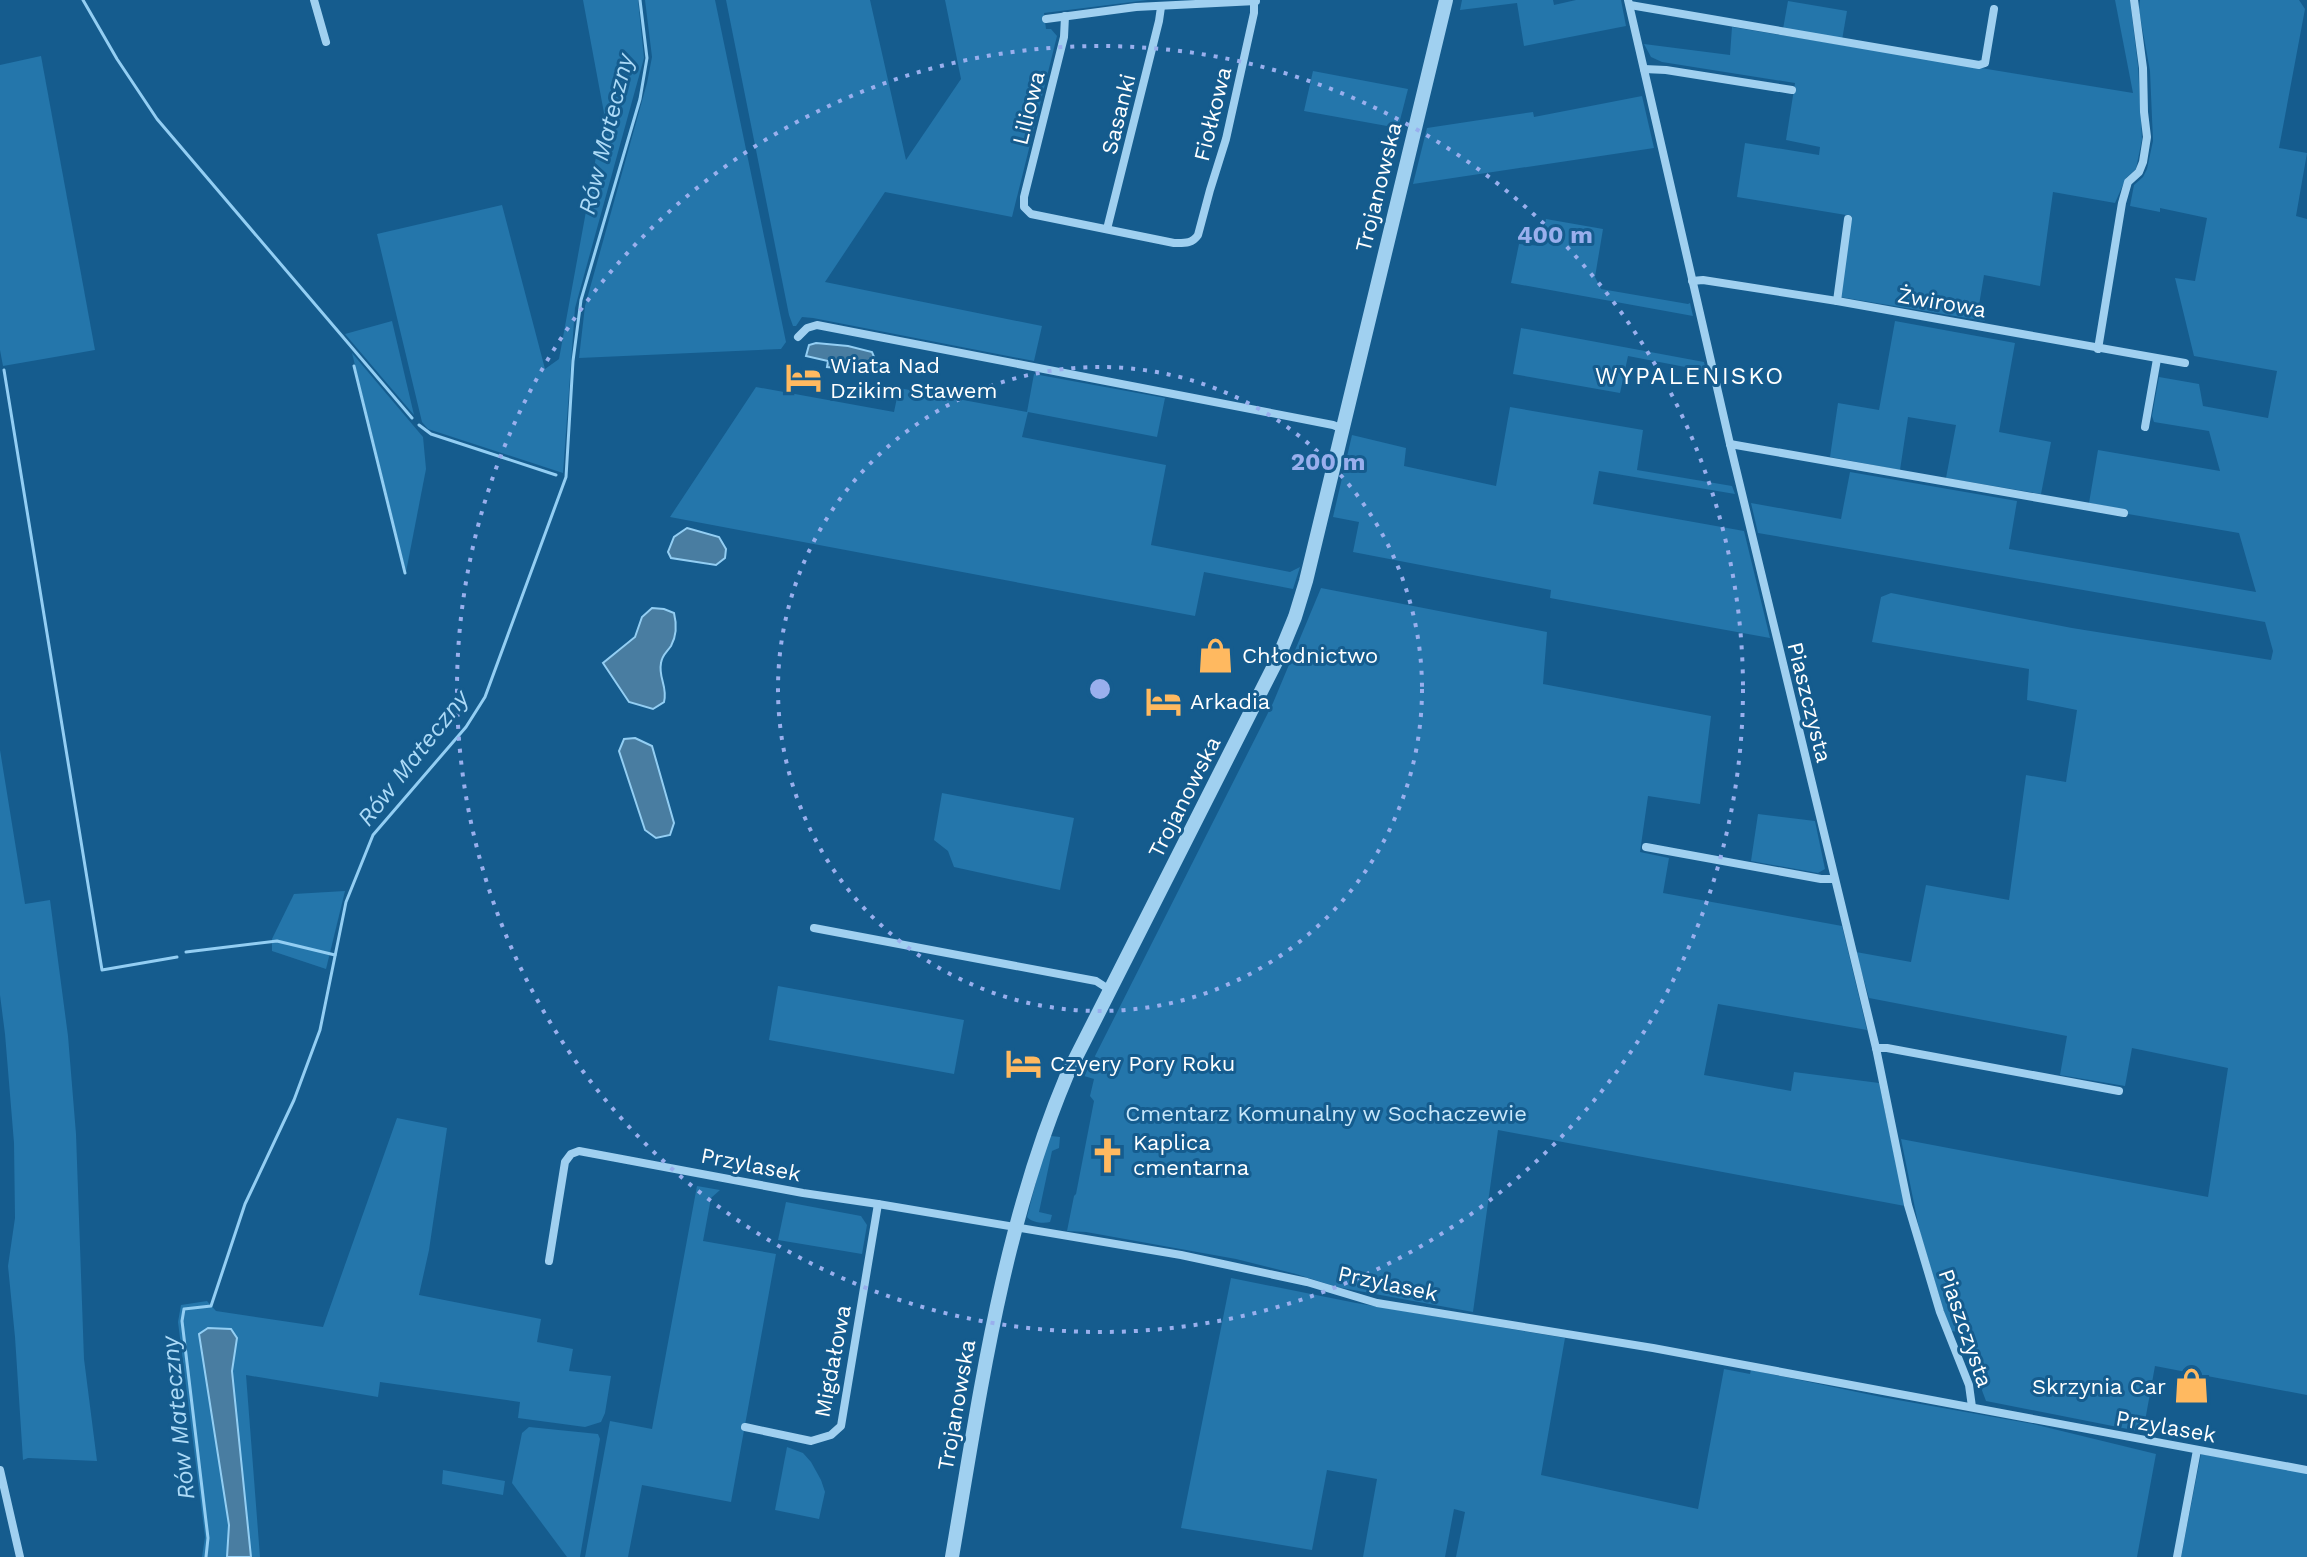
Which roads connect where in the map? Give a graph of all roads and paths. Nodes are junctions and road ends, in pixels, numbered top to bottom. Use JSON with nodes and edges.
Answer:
{"nodes":[{"id":1,"x":314,"y":0,"type":"edge"},
{"id":2,"x":1446,"y":0,"type":"edge"},
{"id":3,"x":2134,"y":0,"type":"edge"},
{"id":4,"x":1256,"y":1,"type":"edge"},
{"id":5,"x":1629,"y":3,"type":"edge"},
{"id":6,"x":1161,"y":7,"type":"junction"},
{"id":7,"x":1994,"y":9,"type":"dead end"},
{"id":8,"x":1065,"y":16,"type":"junction"},
{"id":9,"x":1046,"y":19,"type":"dead end"},
{"id":10,"x":326,"y":42,"type":"dead end"},
{"id":11,"x":1644,"y":69,"type":"junction"},
{"id":12,"x":1792,"y":90,"type":"dead end"},
{"id":13,"x":1848,"y":219,"type":"dead end"},
{"id":14,"x":1107,"y":229,"type":"junction"},
{"id":15,"x":1692,"y":281,"type":"junction"},
{"id":16,"x":1837,"y":301,"type":"junction"},
{"id":17,"x":798,"y":337,"type":"dead end"},
{"id":18,"x":2098,"y":349,"type":"junction"},
{"id":19,"x":2157,"y":359,"type":"junction"},
{"id":20,"x":2185,"y":363,"type":"dead end"},
{"id":21,"x":2145,"y":427,"type":"dead end"},
{"id":22,"x":1343,"y":429,"type":"junction"},
{"id":23,"x":1730,"y":444,"type":"junction"},
{"id":24,"x":2124,"y":513,"type":"dead end"},
{"id":25,"x":1646,"y":847,"type":"dead end"},
{"id":26,"x":1834,"y":879,"type":"junction"},
{"id":27,"x":814,"y":928,"type":"dead end"},
{"id":28,"x":1110,"y":990,"type":"junction"},
{"id":29,"x":1876,"y":1048,"type":"junction"},
{"id":30,"x":2119,"y":1091,"type":"dead end"},
{"id":31,"x":878,"y":1204,"type":"junction"},
{"id":32,"x":1015,"y":1227,"type":"junction"},
{"id":33,"x":549,"y":1261,"type":"dead end"},
{"id":34,"x":1972,"y":1407,"type":"junction"},
{"id":35,"x":745,"y":1427,"type":"dead end"},
{"id":36,"x":2197,"y":1450,"type":"junction"},
{"id":37,"x":0,"y":1470,"type":"edge"},
{"id":38,"x":2307,"y":1470,"type":"edge"},
{"id":39,"x":20,"y":1557,"type":"edge"},
{"id":40,"x":952,"y":1557,"type":"edge"},
{"id":41,"x":2177,"y":1557,"type":"edge"}],
"edges":[{"from":1,"to":10,"type":"street"},
{"from":2,"to":22,"type":"street","name":"Trojanowska"},
{"from":3,"to":18,"type":"street"},
{"from":4,"to":6,"type":"street"},
{"from":4,"to":14,"type":"street","name":"Fiołkowa"},
{"from":5,"to":7,"type":"street"},
{"from":5,"to":11,"type":"street","name":"Piaszczysta"},
{"from":6,"to":8,"type":"street"},
{"from":6,"to":14,"type":"street","name":"Sasanki"},
{"from":8,"to":9,"type":"street"},
{"from":8,"to":14,"type":"street","name":"Liliowa"},
{"from":11,"to":12,"type":"street"},
{"from":11,"to":15,"type":"street","name":"Piaszczysta"},
{"from":13,"to":16,"type":"street"},
{"from":15,"to":16,"type":"street","name":"Żwirowa"},
{"from":15,"to":23,"type":"street","name":"Piaszczysta"},
{"from":16,"to":18,"type":"street","name":"Żwirowa"},
{"from":17,"to":22,"type":"street"},
{"from":18,"to":19,"type":"street","name":"Żwirowa"},
{"from":19,"to":20,"type":"street","name":"Żwirowa"},
{"from":19,"to":21,"type":"street"},
{"from":22,"to":28,"type":"street","name":"Trojanowska"},
{"from":23,"to":24,"type":"street"},
{"from":23,"to":26,"type":"street","name":"Piaszczysta"},
{"from":25,"to":26,"type":"street"},
{"from":26,"to":29,"type":"street","name":"Piaszczysta"},
{"from":27,"to":28,"type":"street"},
{"from":28,"to":32,"type":"street","name":"Trojanowska"},
{"from":29,"to":30,"type":"street"},
{"from":29,"to":34,"type":"street","name":"Piaszczysta"},
{"from":31,"to":32,"type":"street","name":"Przylasek"},
{"from":31,"to":33,"type":"street","name":"Przylasek"},
{"from":31,"to":35,"type":"street","name":"Migdałowa"},
{"from":32,"to":34,"type":"street","name":"Przylasek"},
{"from":32,"to":40,"type":"street","name":"Trojanowska"},
{"from":34,"to":36,"type":"street","name":"Przylasek"},
{"from":36,"to":38,"type":"street","name":"Przylasek"},
{"from":36,"to":41,"type":"street"},
{"from":37,"to":39,"type":"street"}]}
